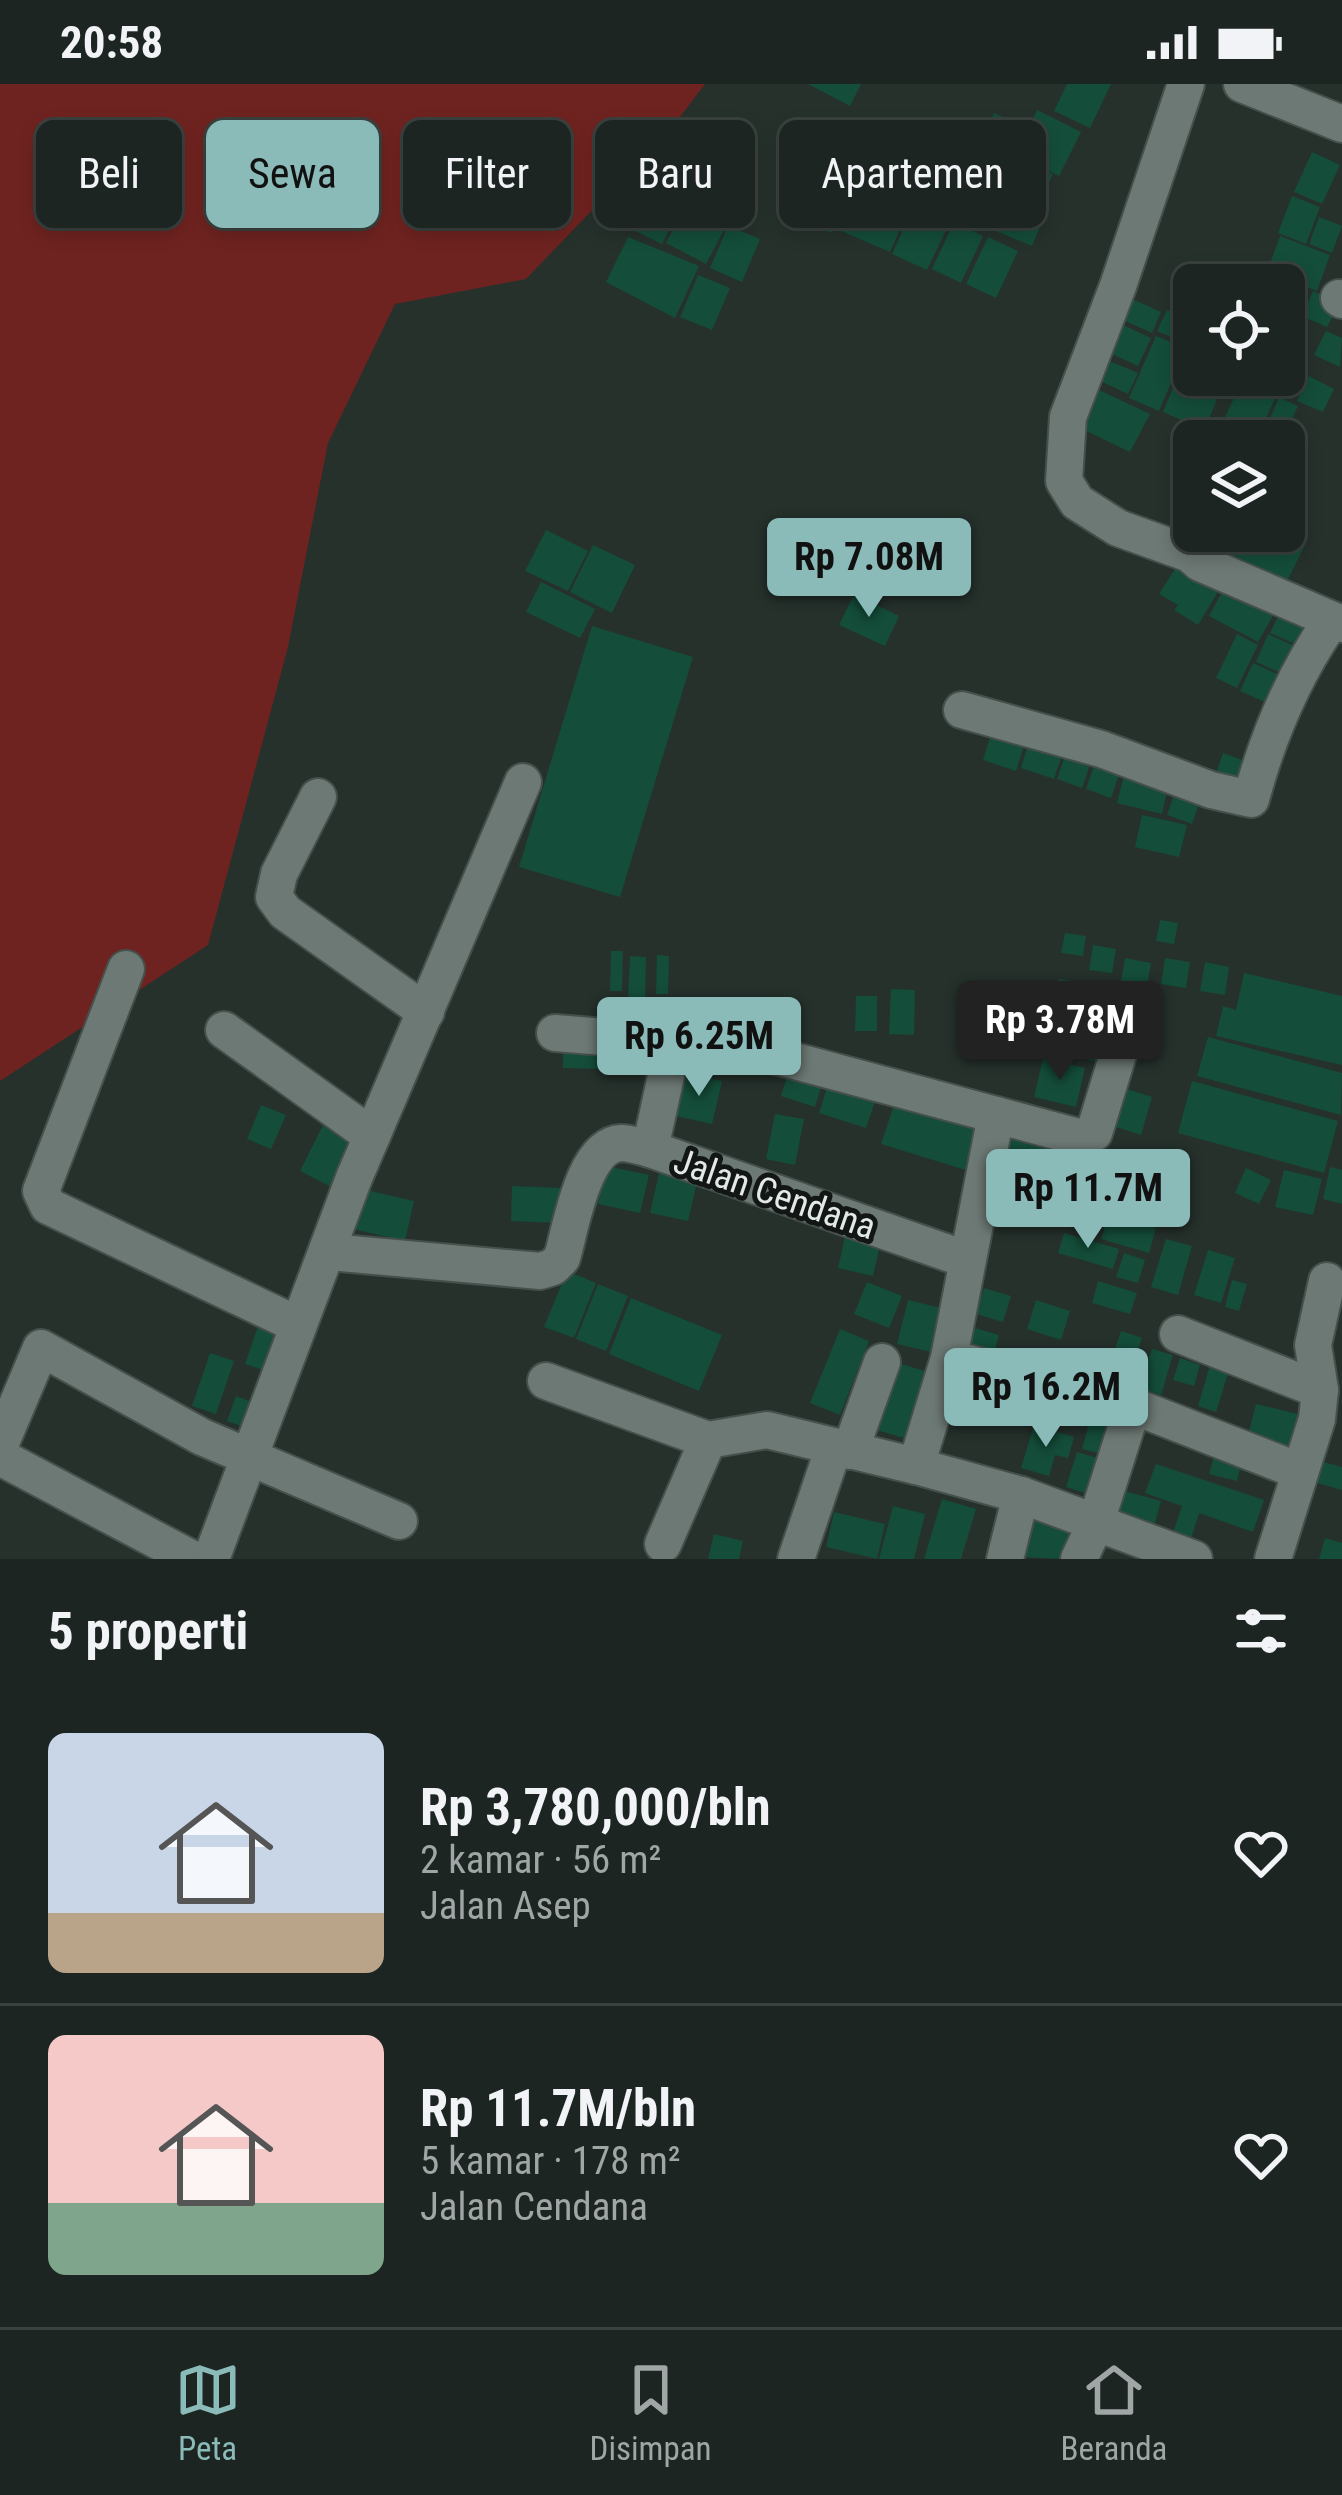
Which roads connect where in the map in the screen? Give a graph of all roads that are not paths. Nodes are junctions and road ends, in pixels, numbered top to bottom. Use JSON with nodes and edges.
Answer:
{"nodes":[{"id":1,"x":1186,"y":84,"type":"edge"},
{"id":2,"x":1241,"y":84,"type":"edge"},
{"id":3,"x":1342,"y":124,"type":"edge"},
{"id":4,"x":1337,"y":623,"type":"edge"},
{"id":5,"x":962,"y":710,"type":"dead end"},
{"id":6,"x":523,"y":782,"type":"dead end"},
{"id":7,"x":318,"y":797,"type":"dead end"},
{"id":8,"x":126,"y":969,"type":"dead end"},
{"id":9,"x":426,"y":1012,"type":"junction"},
{"id":10,"x":224,"y":1030,"type":"dead end"},
{"id":11,"x":555,"y":1034,"type":"dead end"},
{"id":12,"x":1124,"y":1035,"type":"dead end"},
{"id":13,"x":680,"y":1043,"type":"junction"},
{"id":14,"x":996,"y":1115,"type":"junction"},
{"id":15,"x":372,"y":1136,"type":"junction"},
{"id":16,"x":650,"y":1148,"type":"junction"},
{"id":17,"x":329,"y":1252,"type":"junction"},
{"id":18,"x":965,"y":1259,"type":"junction"},
{"id":19,"x":1327,"y":1281,"type":"dead end"},
{"id":20,"x":298,"y":1325,"type":"junction"},
{"id":21,"x":1178,"y":1334,"type":"dead end"},
{"id":22,"x":949,"y":1358,"type":"junction"},
{"id":23,"x":882,"y":1362,"type":"dead end"},
{"id":24,"x":545,"y":1381,"type":"dead end"},
{"id":25,"x":1320,"y":1390,"type":"junction"},
{"id":26,"x":1133,"y":1406,"type":"junction"},
{"id":27,"x":708,"y":1440,"type":"junction"},
{"id":28,"x":0,"y":1445,"type":"edge"},
{"id":29,"x":842,"y":1449,"type":"junction"},
{"id":30,"x":248,"y":1454,"type":"junction"},
{"id":31,"x":0,"y":1457,"type":"edge"},
{"id":32,"x":916,"y":1466,"type":"junction"},
{"id":33,"x":1299,"y":1471,"type":"junction"},
{"id":34,"x":1021,"y":1495,"type":"junction"},
{"id":35,"x":399,"y":1521,"type":"dead end"},
{"id":36,"x":1095,"y":1525,"type":"junction"},
{"id":37,"x":663,"y":1544,"type":"dead end"},
{"id":38,"x":192,"y":1559,"type":"edge"},
{"id":39,"x":211,"y":1559,"type":"edge"},
{"id":40,"x":796,"y":1559,"type":"edge"},
{"id":41,"x":1005,"y":1559,"type":"edge"},
{"id":42,"x":1079,"y":1559,"type":"edge"},
{"id":43,"x":1194,"y":1559,"type":"edge"},
{"id":44,"x":1273,"y":1559,"type":"edge"}],
"edges":[{"from":1,"to":4,"type":"street"},
{"from":2,"to":3,"type":"street"},
{"from":4,"to":5,"type":"street"},
{"from":6,"to":9,"type":"street"},
{"from":7,"to":9,"type":"street"},
{"from":8,"to":20,"type":"street"},
{"from":9,"to":15,"type":"street"},
{"from":10,"to":15,"type":"street"},
{"from":11,"to":13,"type":"street"},
{"from":12,"to":14,"type":"street"},
{"from":13,"to":14,"type":"street"},
{"from":13,"to":16,"type":"street"},
{"from":14,"to":18,"type":"street"},
{"from":15,"to":17,"type":"street"},
{"from":16,"to":17,"type":"street","name":"Jalan Cendana"},
{"from":16,"to":18,"type":"street","name":"Jalan Cendana"},
{"from":17,"to":20,"type":"street"},
{"from":18,"to":22,"type":"street"},
{"from":19,"to":25,"type":"street"},
{"from":20,"to":30,"type":"street"},
{"from":21,"to":25,"type":"street"},
{"from":22,"to":26,"type":"street"},
{"from":22,"to":32,"type":"street"},
{"from":23,"to":29,"type":"street"},
{"from":24,"to":27,"type":"street"},
{"from":25,"to":33,"type":"street"},
{"from":26,"to":33,"type":"street"},
{"from":26,"to":36,"type":"street"},
{"from":27,"to":29,"type":"street"},
{"from":27,"to":37,"type":"street"},
{"from":28,"to":30,"type":"street"},
{"from":29,"to":32,"type":"street"},
{"from":29,"to":40,"type":"street"},
{"from":30,"to":35,"type":"street"},
{"from":30,"to":39,"type":"street"},
{"from":31,"to":38,"type":"street"},
{"from":32,"to":34,"type":"street"},
{"from":33,"to":44,"type":"street"},
{"from":34,"to":36,"type":"street"},
{"from":34,"to":41,"type":"street"},
{"from":36,"to":42,"type":"street"},
{"from":36,"to":43,"type":"street"}]}
